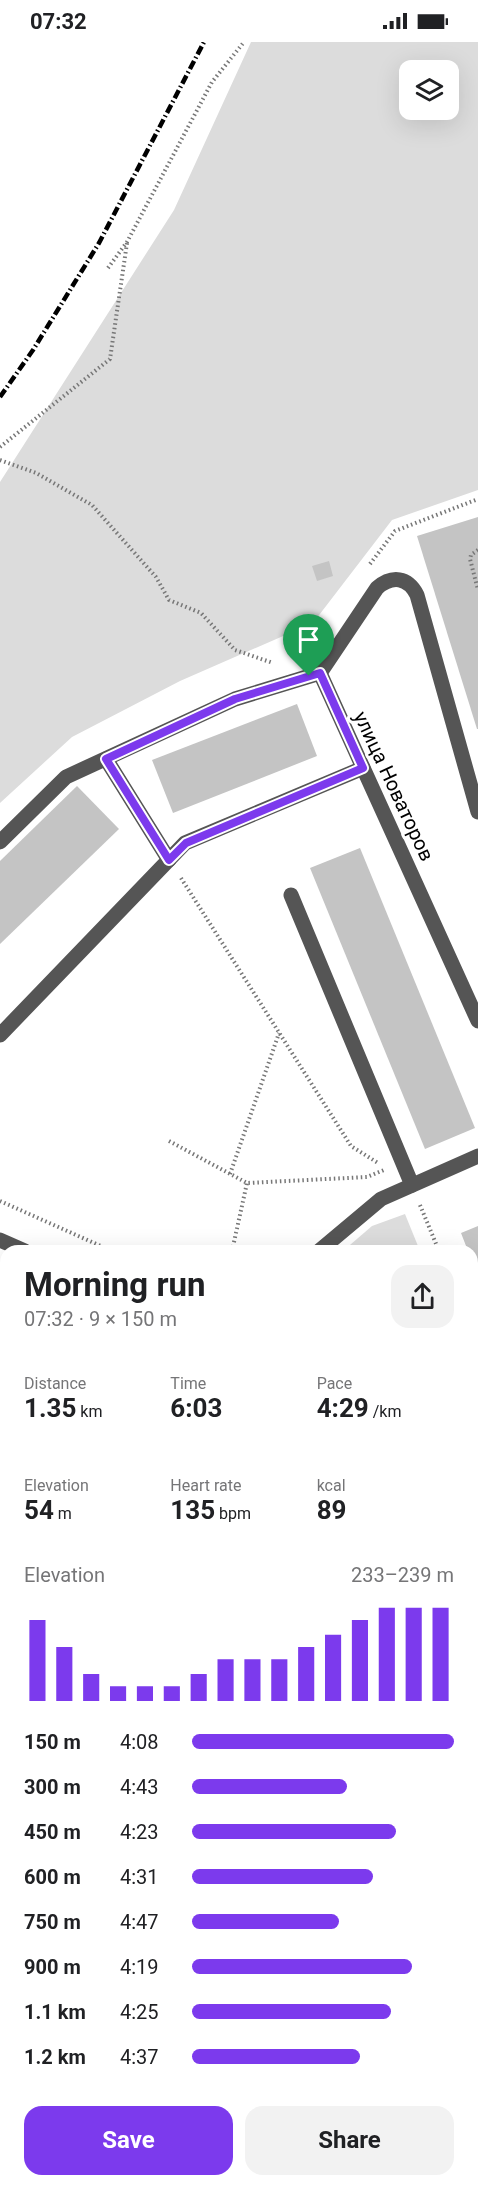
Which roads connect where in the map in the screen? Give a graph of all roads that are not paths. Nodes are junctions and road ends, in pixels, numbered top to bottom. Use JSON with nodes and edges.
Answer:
{"nodes":[{"id":1,"x":314,"y":675,"type":"junction"},
{"id":2,"x":106,"y":759,"type":"junction"},
{"id":3,"x":363,"y":768,"type":"junction"},
{"id":4,"x":478,"y":812,"type":"edge"},
{"id":5,"x":0,"y":842,"type":"edge"},
{"id":6,"x":169,"y":860,"type":"junction"},
{"id":7,"x":291,"y":895,"type":"dead end"},
{"id":8,"x":478,"y":1019,"type":"edge"},
{"id":9,"x":0,"y":1035,"type":"edge"},
{"id":10,"x":478,"y":1156,"type":"edge"},
{"id":11,"x":412,"y":1185,"type":"junction"},
{"id":12,"x":326,"y":1245,"type":"edge"}],
"edges":[{"from":1,"to":2,"type":"street"},
{"from":1,"to":3,"type":"street","name":"улица Новаторов"},
{"from":1,"to":4,"type":"street"},
{"from":2,"to":5,"type":"street"},
{"from":2,"to":6,"type":"street"},
{"from":3,"to":6,"type":"street"},
{"from":3,"to":8,"type":"street","name":"улица Новаторов"},
{"from":6,"to":9,"type":"street"},
{"from":7,"to":11,"type":"street"},
{"from":10,"to":11,"type":"street"},
{"from":11,"to":12,"type":"street"}]}
